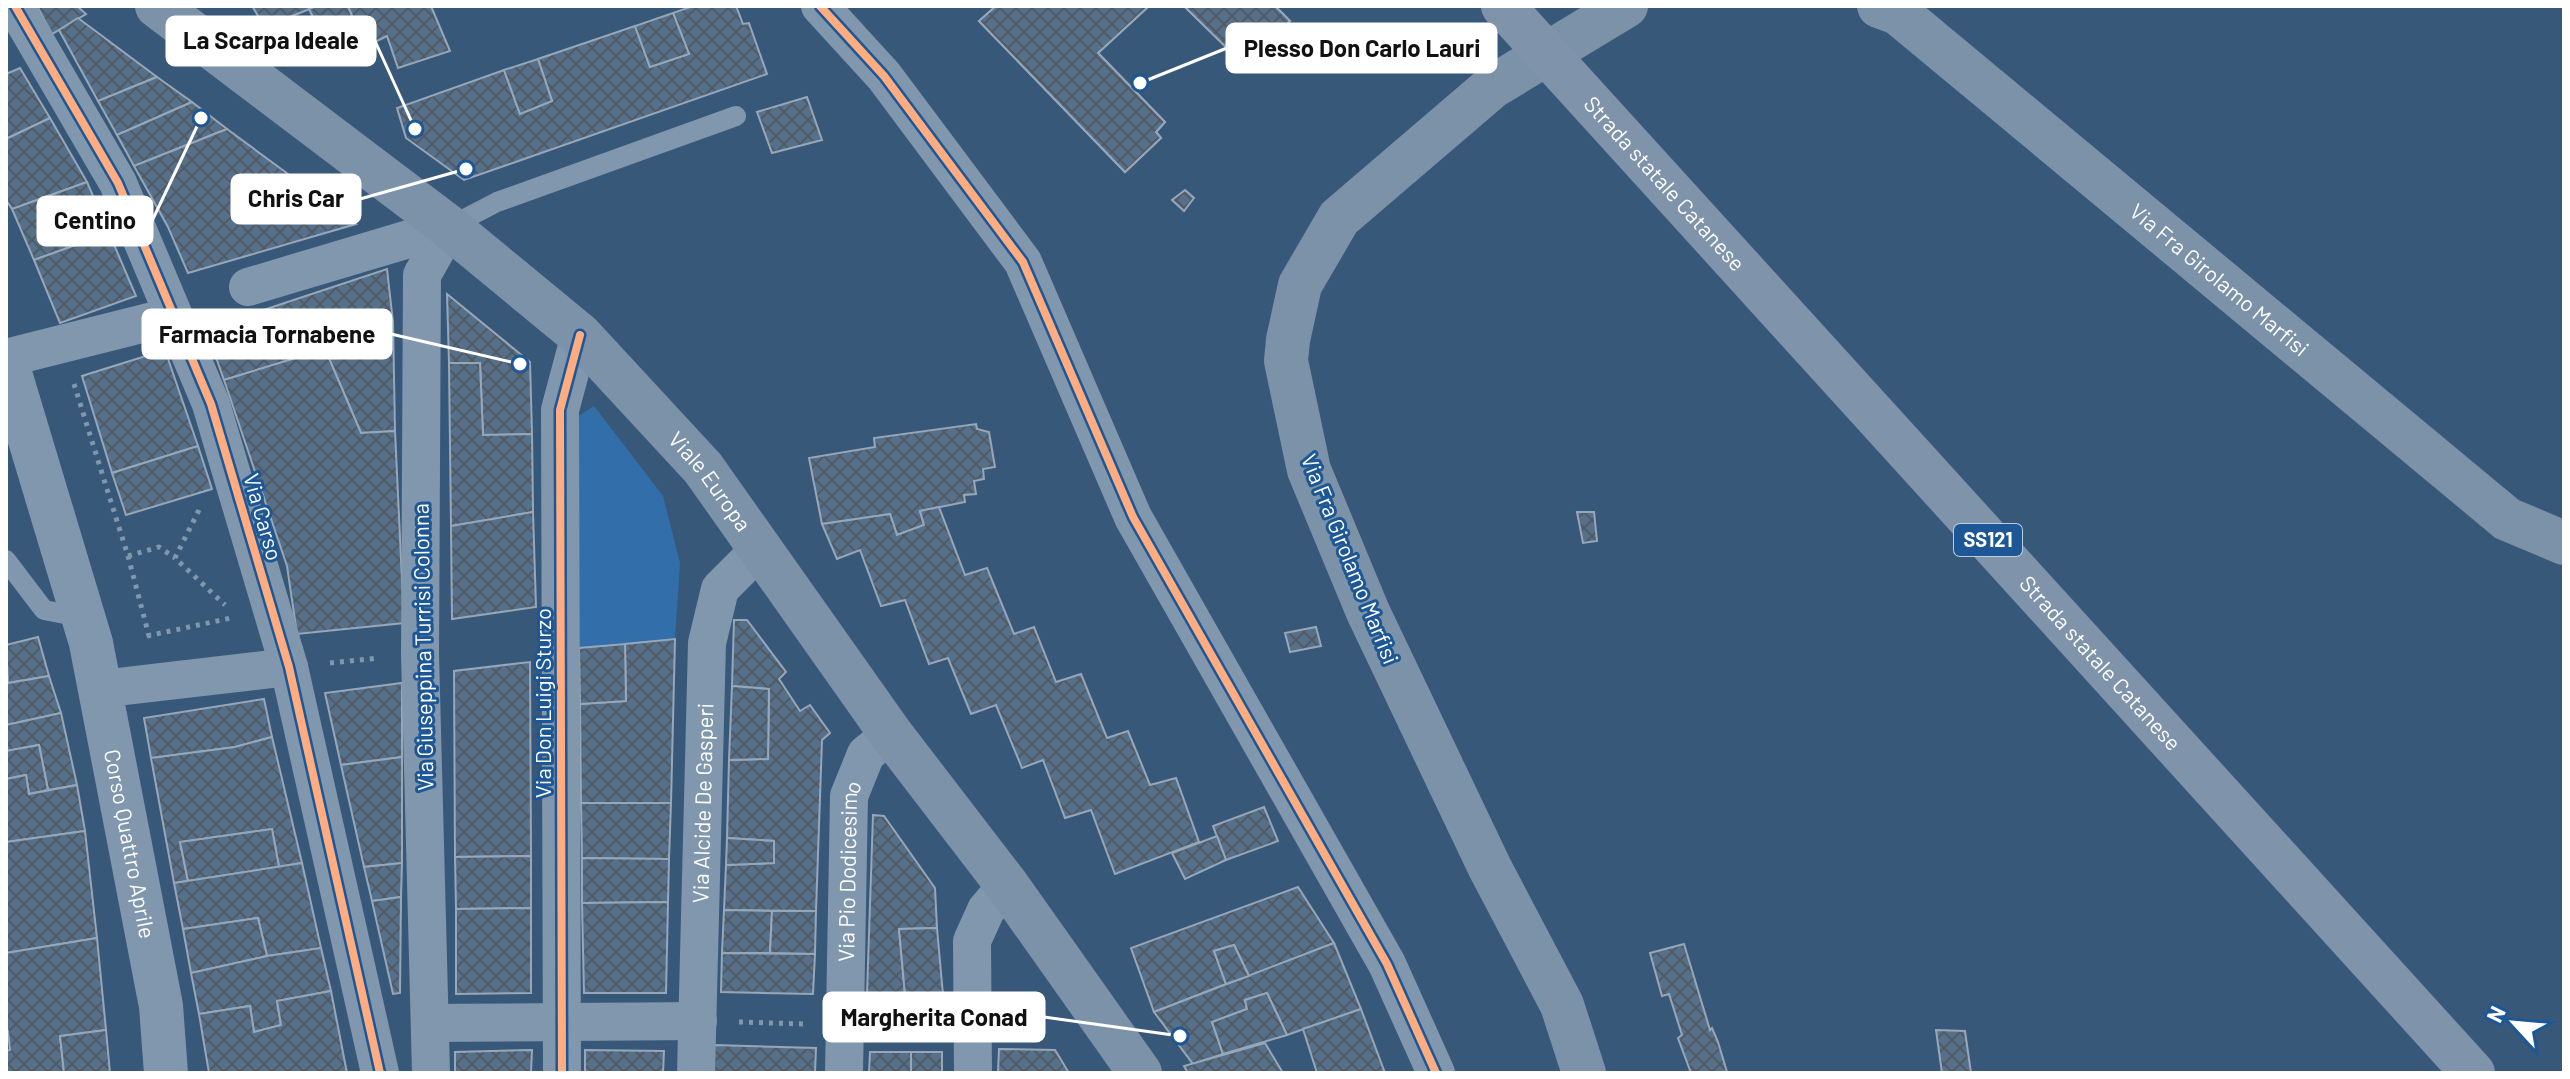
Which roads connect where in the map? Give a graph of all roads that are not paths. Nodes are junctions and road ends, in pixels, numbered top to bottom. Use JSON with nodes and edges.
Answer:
{"nodes":[{"id":1,"x":15,"y":6,"type":"edge"},
{"id":2,"x":157,"y":6,"type":"edge"},
{"id":3,"x":820,"y":6,"type":"edge"},
{"id":4,"x":1503,"y":6,"type":"edge"},
{"id":5,"x":1879,"y":6,"type":"edge"},
{"id":6,"x":1620,"y":8,"type":"edge"},
{"id":7,"x":736,"y":116,"type":"dead end"},
{"id":8,"x":449,"y":227,"type":"junction"},
{"id":9,"x":248,"y":287,"type":"dead end"},
{"id":10,"x":173,"y":316,"type":"junction"},
{"id":11,"x":580,"y":335,"type":"junction"},
{"id":12,"x":6,"y":359,"type":"edge"},
{"id":13,"x":2564,"y":543,"type":"edge"},
{"id":14,"x":759,"y":550,"type":"junction"},
{"id":15,"x":6,"y":560,"type":"edge"},
{"id":16,"x":88,"y":630,"type":"junction"},
{"id":17,"x":289,"y":667,"type":"junction"},
{"id":18,"x":100,"y":689,"type":"junction"},
{"id":19,"x":891,"y":734,"type":"junction"},
{"id":20,"x":1007,"y":885,"type":"junction"},
{"id":21,"x":698,"y":1021,"type":"junction"},
{"id":22,"x":430,"y":1023,"type":"junction"},
{"id":23,"x":562,"y":1024,"type":"junction"},
{"id":24,"x":166,"y":1073,"type":"edge"},
{"id":25,"x":380,"y":1073,"type":"edge"},
{"id":26,"x":431,"y":1073,"type":"edge"},
{"id":27,"x":562,"y":1073,"type":"edge"},
{"id":28,"x":696,"y":1073,"type":"edge"},
{"id":29,"x":844,"y":1073,"type":"edge"},
{"id":30,"x":973,"y":1073,"type":"edge"},
{"id":31,"x":1140,"y":1073,"type":"edge"},
{"id":32,"x":1436,"y":1073,"type":"edge"},
{"id":33,"x":1584,"y":1073,"type":"edge"},
{"id":34,"x":2473,"y":1073,"type":"edge"}],
"edges":[{"from":1,"to":10,"type":"street","name":"Via Carso"},
{"from":2,"to":8,"type":"main road","name":"Viale Europa"},
{"from":3,"to":32,"type":"street"},
{"from":4,"to":34,"type":"main road","name":"Strada statale Catanese","number":"SS121"},
{"from":5,"to":13,"type":"main road","name":"Via Fra Girolamo Marfisi"},
{"from":6,"to":33,"type":"main road","name":"Via Fra Girolamo Marfisi"},
{"from":7,"to":8,"type":"lane"},
{"from":8,"to":9,"type":"street"},
{"from":8,"to":11,"type":"main road","name":"Viale Europa"},
{"from":8,"to":22,"type":"street","name":"Via Giuseppina Turrisi Colonna"},
{"from":10,"to":12,"type":"street"},
{"from":10,"to":17,"type":"street","name":"Via Carso"},
{"from":11,"to":14,"type":"main road","name":"Viale Europa"},
{"from":11,"to":23,"type":"street","name":"Via Don Luigi Sturzo"},
{"from":12,"to":16,"type":"street","name":"Corso Quattro Aprile"},
{"from":14,"to":19,"type":"main road","name":"Viale Europa"},
{"from":14,"to":21,"type":"street","name":"Via Alcide De Gasperi"},
{"from":15,"to":16,"type":"lane"},
{"from":16,"to":18,"type":"street","name":"Corso Quattro Aprile"},
{"from":17,"to":18,"type":"street"},
{"from":17,"to":25,"type":"street","name":"Via Carso"},
{"from":18,"to":24,"type":"street","name":"Corso Quattro Aprile"},
{"from":19,"to":20,"type":"main road","name":"Viale Europa"},
{"from":19,"to":29,"type":"street","name":"Via Pio Dodicesimo"},
{"from":20,"to":30,"type":"street"},
{"from":20,"to":31,"type":"main road","name":"Viale Europa"},
{"from":21,"to":23,"type":"street"},
{"from":21,"to":28,"type":"street","name":"Via Alcide De Gasperi"},
{"from":22,"to":23,"type":"street"},
{"from":22,"to":26,"type":"street","name":"Via Giuseppina Turrisi Colonna"},
{"from":23,"to":27,"type":"street","name":"Via Don Luigi Sturzo"}]}
